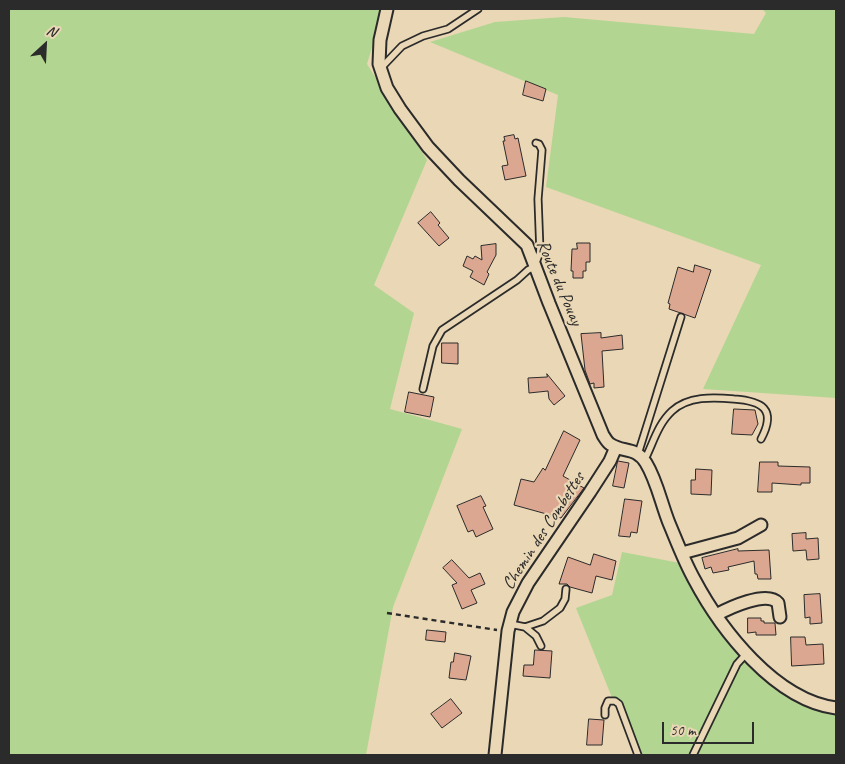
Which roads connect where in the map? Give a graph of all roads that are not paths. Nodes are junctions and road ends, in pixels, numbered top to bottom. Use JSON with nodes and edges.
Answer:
{"nodes":[{"id":1,"x":386,"y":9,"type":"edge"},
{"id":2,"x":478,"y":9,"type":"edge"},
{"id":3,"x":380,"y":68,"type":"junction"},
{"id":4,"x":536,"y":143,"type":"dead end"},
{"id":5,"x":535,"y":264,"type":"junction"},
{"id":6,"x":681,"y":317,"type":"dead end"},
{"id":7,"x":423,"y":389,"type":"dead end"},
{"id":8,"x":761,"y":439,"type":"dead end"},
{"id":9,"x":616,"y":447,"type":"junction"},
{"id":10,"x":641,"y":456,"type":"junction"},
{"id":11,"x":761,"y":525,"type":"dead end"},
{"id":12,"x":682,"y":553,"type":"junction"},
{"id":13,"x":566,"y":590,"type":"dead end"},
{"id":14,"x":716,"y":615,"type":"junction"},
{"id":15,"x":780,"y":617,"type":"dead end"},
{"id":16,"x":509,"y":628,"type":"junction"},
{"id":17,"x":525,"y":628,"type":"junction"},
{"id":18,"x":541,"y":646,"type":"dead end"},
{"id":19,"x":747,"y":653,"type":"junction"},
{"id":20,"x":836,"y":708,"type":"edge"},
{"id":21,"x":606,"y":715,"type":"dead end"},
{"id":22,"x":495,"y":755,"type":"edge"},
{"id":23,"x":638,"y":755,"type":"edge"},
{"id":24,"x":692,"y":755,"type":"edge"}],
"edges":[{"from":1,"to":3,"type":"street","name":"Route du Pouay"},
{"from":2,"to":3,"type":"lane"},
{"from":3,"to":5,"type":"street","name":"Route du Pouay"},
{"from":4,"to":5,"type":"lane"},
{"from":5,"to":7,"type":"lane"},
{"from":5,"to":9,"type":"street","name":"Route du Pouay"},
{"from":6,"to":10,"type":"lane"},
{"from":8,"to":10,"type":"lane"},
{"from":9,"to":10,"type":"street"},
{"from":9,"to":16,"type":"street","name":"Chemin des Combettes"},
{"from":10,"to":12,"type":"street"},
{"from":11,"to":12,"type":"street"},
{"from":12,"to":14,"type":"street"},
{"from":13,"to":17,"type":"lane"},
{"from":14,"to":15,"type":"street"},
{"from":14,"to":19,"type":"street"},
{"from":16,"to":17,"type":"lane"},
{"from":16,"to":22,"type":"street","name":"Chemin des Combettes"},
{"from":17,"to":18,"type":"lane"},
{"from":19,"to":20,"type":"street"},
{"from":19,"to":24,"type":"lane"},
{"from":21,"to":23,"type":"lane"}]}
